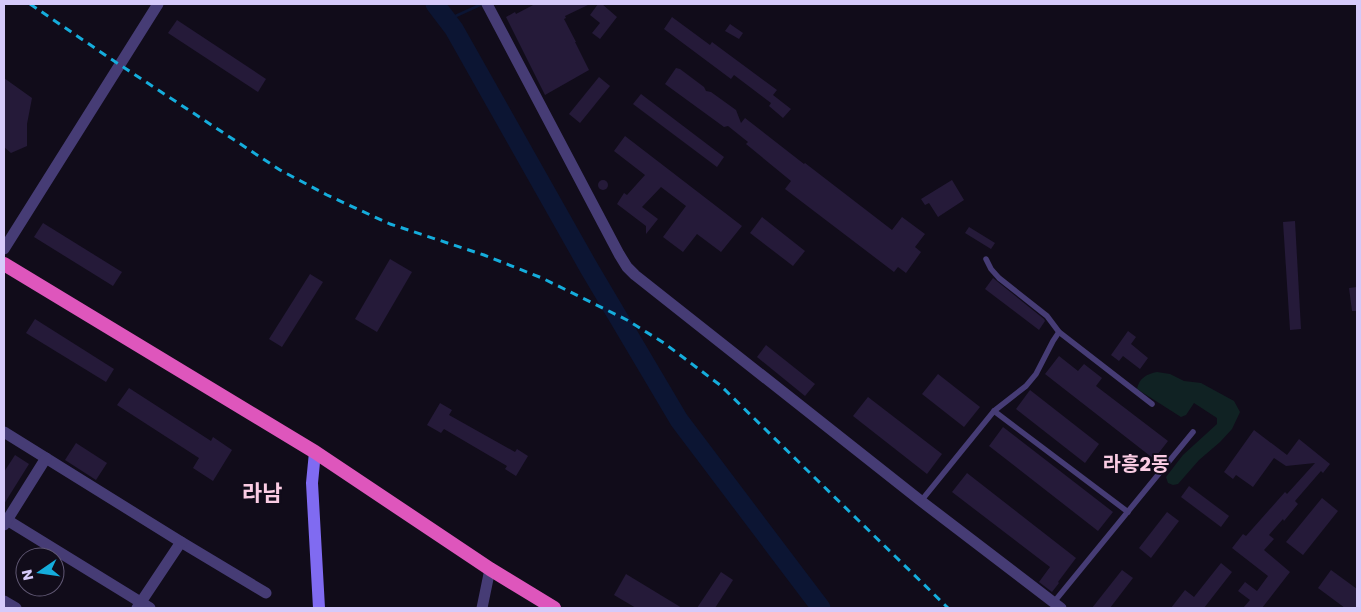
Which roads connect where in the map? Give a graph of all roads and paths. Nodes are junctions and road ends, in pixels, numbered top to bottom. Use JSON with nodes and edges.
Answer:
{"nodes":[{"id":1,"x":158,"y":4,"type":"edge"},
{"id":2,"x":487,"y":4,"type":"edge"},
{"id":3,"x":4,"y":249,"type":"edge"},
{"id":4,"x":986,"y":260,"type":"dead end"},
{"id":5,"x":4,"y":264,"type":"edge"},
{"id":6,"x":1059,"y":332,"type":"junction"},
{"id":7,"x":1152,"y":404,"type":"dead end"},
{"id":8,"x":994,"y":411,"type":"junction"},
{"id":9,"x":4,"y":432,"type":"edge"},
{"id":10,"x":1193,"y":432,"type":"dead end"},
{"id":11,"x":315,"y":452,"type":"junction"},
{"id":12,"x":46,"y":458,"type":"junction"},
{"id":13,"x":921,"y":501,"type":"junction"},
{"id":14,"x":1128,"y":512,"type":"junction"},
{"id":15,"x":5,"y":523,"type":"edge"},
{"id":16,"x":181,"y":542,"type":"junction"},
{"id":17,"x":490,"y":569,"type":"junction"},
{"id":18,"x":266,"y":593,"type":"dead end"},
{"id":19,"x":4,"y":601,"type":"edge"},
{"id":20,"x":1058,"y":605,"type":"edge"},
{"id":21,"x":143,"y":607,"type":"edge"},
{"id":22,"x":16,"y":608,"type":"edge"},
{"id":23,"x":319,"y":608,"type":"edge"},
{"id":24,"x":482,"y":608,"type":"edge"},
{"id":25,"x":554,"y":608,"type":"edge"}],
"edges":[{"from":1,"to":3,"type":"street"},
{"from":2,"to":13,"type":"street"},
{"from":4,"to":6,"type":"lane"},
{"from":5,"to":11,"type":"highway"},
{"from":6,"to":7,"type":"lane"},
{"from":6,"to":8,"type":"lane"},
{"from":8,"to":13,"type":"lane"},
{"from":8,"to":14,"type":"lane"},
{"from":9,"to":12,"type":"street"},
{"from":10,"to":14,"type":"lane"},
{"from":11,"to":17,"type":"highway"},
{"from":11,"to":23,"type":"main road"},
{"from":12,"to":15,"type":"street"},
{"from":12,"to":16,"type":"street"},
{"from":13,"to":20,"type":"street"},
{"from":14,"to":20,"type":"lane"},
{"from":15,"to":21,"type":"street"},
{"from":16,"to":18,"type":"street"},
{"from":16,"to":21,"type":"street"},
{"from":17,"to":24,"type":"street"},
{"from":17,"to":25,"type":"highway"},
{"from":19,"to":22,"type":"street"}]}
